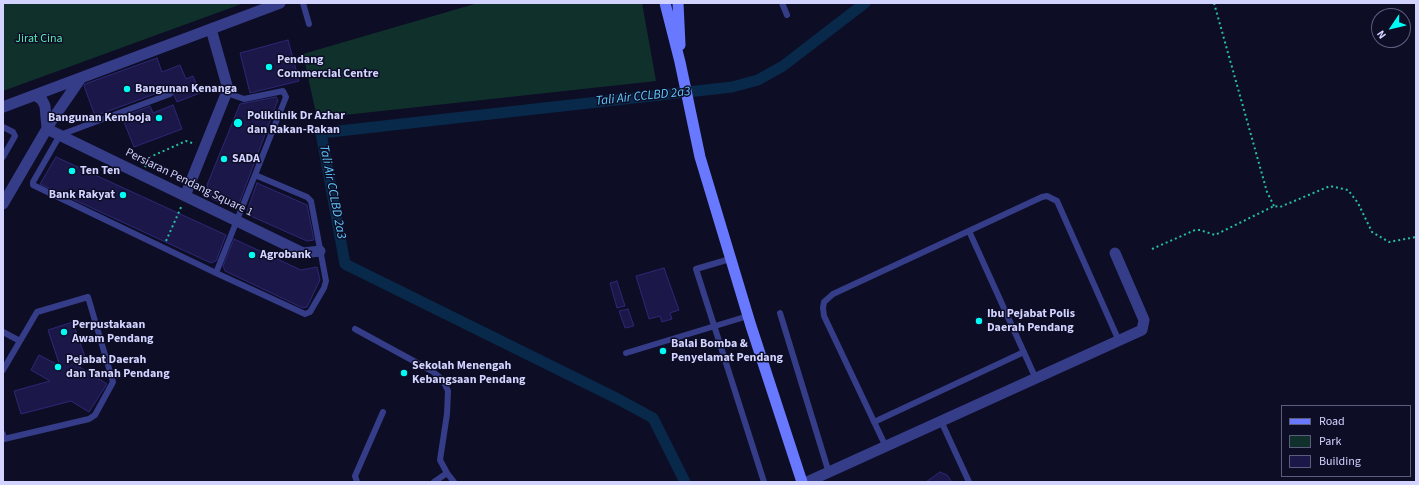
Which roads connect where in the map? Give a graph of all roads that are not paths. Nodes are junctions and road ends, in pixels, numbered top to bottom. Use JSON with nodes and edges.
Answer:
{"nodes":[{"id":1,"x":280,"y":3,"type":"edge"},
{"id":2,"x":303,"y":3,"type":"edge"},
{"id":3,"x":665,"y":3,"type":"edge"},
{"id":4,"x":678,"y":3,"type":"edge"},
{"id":5,"x":782,"y":3,"type":"edge"},
{"id":6,"x":787,"y":15,"type":"dead end"},
{"id":7,"x":309,"y":24,"type":"dead end"},
{"id":8,"x":211,"y":29,"type":"junction"},
{"id":9,"x":680,"y":62,"type":"junction"},
{"id":10,"x":82,"y":78,"type":"junction"},
{"id":11,"x":65,"y":84,"type":"junction"},
{"id":12,"x":227,"y":93,"type":"junction"},
{"id":13,"x":170,"y":94,"type":"dead end"},
{"id":14,"x":35,"y":95,"type":"junction"},
{"id":15,"x":3,"y":107,"type":"edge"},
{"id":16,"x":49,"y":125,"type":"junction"},
{"id":17,"x":3,"y":127,"type":"edge"},
{"id":18,"x":60,"y":135,"type":"junction"},
{"id":19,"x":3,"y":157,"type":"edge"},
{"id":20,"x":255,"y":176,"type":"junction"},
{"id":21,"x":185,"y":196,"type":"junction"},
{"id":22,"x":3,"y":204,"type":"edge"},
{"id":23,"x":237,"y":221,"type":"junction"},
{"id":24,"x":969,"y":231,"type":"junction"},
{"id":25,"x":320,"y":251,"type":"junction"},
{"id":26,"x":1115,"y":253,"type":"dead end"},
{"id":27,"x":730,"y":258,"type":"junction"},
{"id":28,"x":216,"y":273,"type":"junction"},
{"id":29,"x":780,"y":314,"type":"dead end"},
{"id":30,"x":748,"y":316,"type":"junction"},
{"id":31,"x":715,"y":326,"type":"junction"},
{"id":32,"x":355,"y":329,"type":"dead end"},
{"id":33,"x":3,"y":332,"type":"edge"},
{"id":34,"x":20,"y":341,"type":"junction"},
{"id":35,"x":1119,"y":341,"type":"junction"},
{"id":36,"x":1024,"y":352,"type":"junction"},
{"id":37,"x":626,"y":353,"type":"dead end"},
{"id":38,"x":6,"y":360,"type":"edge"},
{"id":39,"x":3,"y":370,"type":"edge"},
{"id":40,"x":1036,"y":379,"type":"junction"},
{"id":41,"x":383,"y":412,"type":"dead end"},
{"id":42,"x":941,"y":421,"type":"junction"},
{"id":43,"x":874,"y":422,"type":"junction"},
{"id":44,"x":3,"y":434,"type":"edge"},
{"id":45,"x":886,"y":446,"type":"junction"},
{"id":46,"x":829,"y":472,"type":"junction"},
{"id":47,"x":447,"y":473,"type":"junction"},
{"id":48,"x":357,"y":482,"type":"edge"},
{"id":49,"x":434,"y":482,"type":"edge"},
{"id":50,"x":454,"y":482,"type":"edge"},
{"id":51,"x":764,"y":482,"type":"edge"},
{"id":52,"x":802,"y":482,"type":"edge"},
{"id":53,"x":807,"y":482,"type":"edge"},
{"id":54,"x":969,"y":482,"type":"edge"}],
"edges":[{"from":1,"to":8,"type":"street"},
{"from":2,"to":7,"type":"lane"},
{"from":3,"to":9,"type":"main road"},
{"from":4,"to":9,"type":"main road"},
{"from":5,"to":6,"type":"lane"},
{"from":8,"to":10,"type":"street"},
{"from":8,"to":12,"type":"street"},
{"from":9,"to":27,"type":"main road"},
{"from":10,"to":11,"type":"street"},
{"from":10,"to":16,"type":"street"},
{"from":11,"to":14,"type":"street"},
{"from":11,"to":16,"type":"street"},
{"from":12,"to":20,"type":"lane"},
{"from":12,"to":21,"type":"street"},
{"from":13,"to":18,"type":"lane"},
{"from":14,"to":15,"type":"street"},
{"from":14,"to":16,"type":"street"},
{"from":16,"to":18,"type":"street","name":"Persiaran Pendang Square 1"},
{"from":16,"to":22,"type":"street"},
{"from":17,"to":19,"type":"lane"},
{"from":18,"to":21,"type":"street","name":"Persiaran Pendang Square 1"},
{"from":18,"to":28,"type":"lane"},
{"from":20,"to":23,"type":"lane"},
{"from":20,"to":25,"type":"lane"},
{"from":21,"to":23,"type":"street","name":"Persiaran Pendang Square 1"},
{"from":23,"to":25,"type":"street","name":"Persiaran Pendang Square 1"},
{"from":23,"to":28,"type":"lane"},
{"from":24,"to":35,"type":"lane"},
{"from":24,"to":36,"type":"lane"},
{"from":24,"to":43,"type":"lane"},
{"from":25,"to":28,"type":"lane"},
{"from":26,"to":35,"type":"street"},
{"from":27,"to":30,"type":"main road"},
{"from":27,"to":31,"type":"lane"},
{"from":29,"to":46,"type":"lane"},
{"from":30,"to":31,"type":"lane"},
{"from":30,"to":52,"type":"main road"},
{"from":31,"to":37,"type":"lane"},
{"from":31,"to":51,"type":"lane"},
{"from":32,"to":47,"type":"lane"},
{"from":33,"to":34,"type":"lane"},
{"from":34,"to":38,"type":"lane"},
{"from":34,"to":44,"type":"lane"},
{"from":35,"to":40,"type":"street"},
{"from":36,"to":40,"type":"lane"},
{"from":36,"to":43,"type":"lane"},
{"from":38,"to":39,"type":"lane"},
{"from":40,"to":42,"type":"street"},
{"from":41,"to":48,"type":"lane"},
{"from":42,"to":45,"type":"street"},
{"from":42,"to":54,"type":"lane"},
{"from":43,"to":45,"type":"lane"},
{"from":45,"to":46,"type":"street"},
{"from":46,"to":53,"type":"street"},
{"from":47,"to":49,"type":"lane"},
{"from":47,"to":50,"type":"lane"}]}
